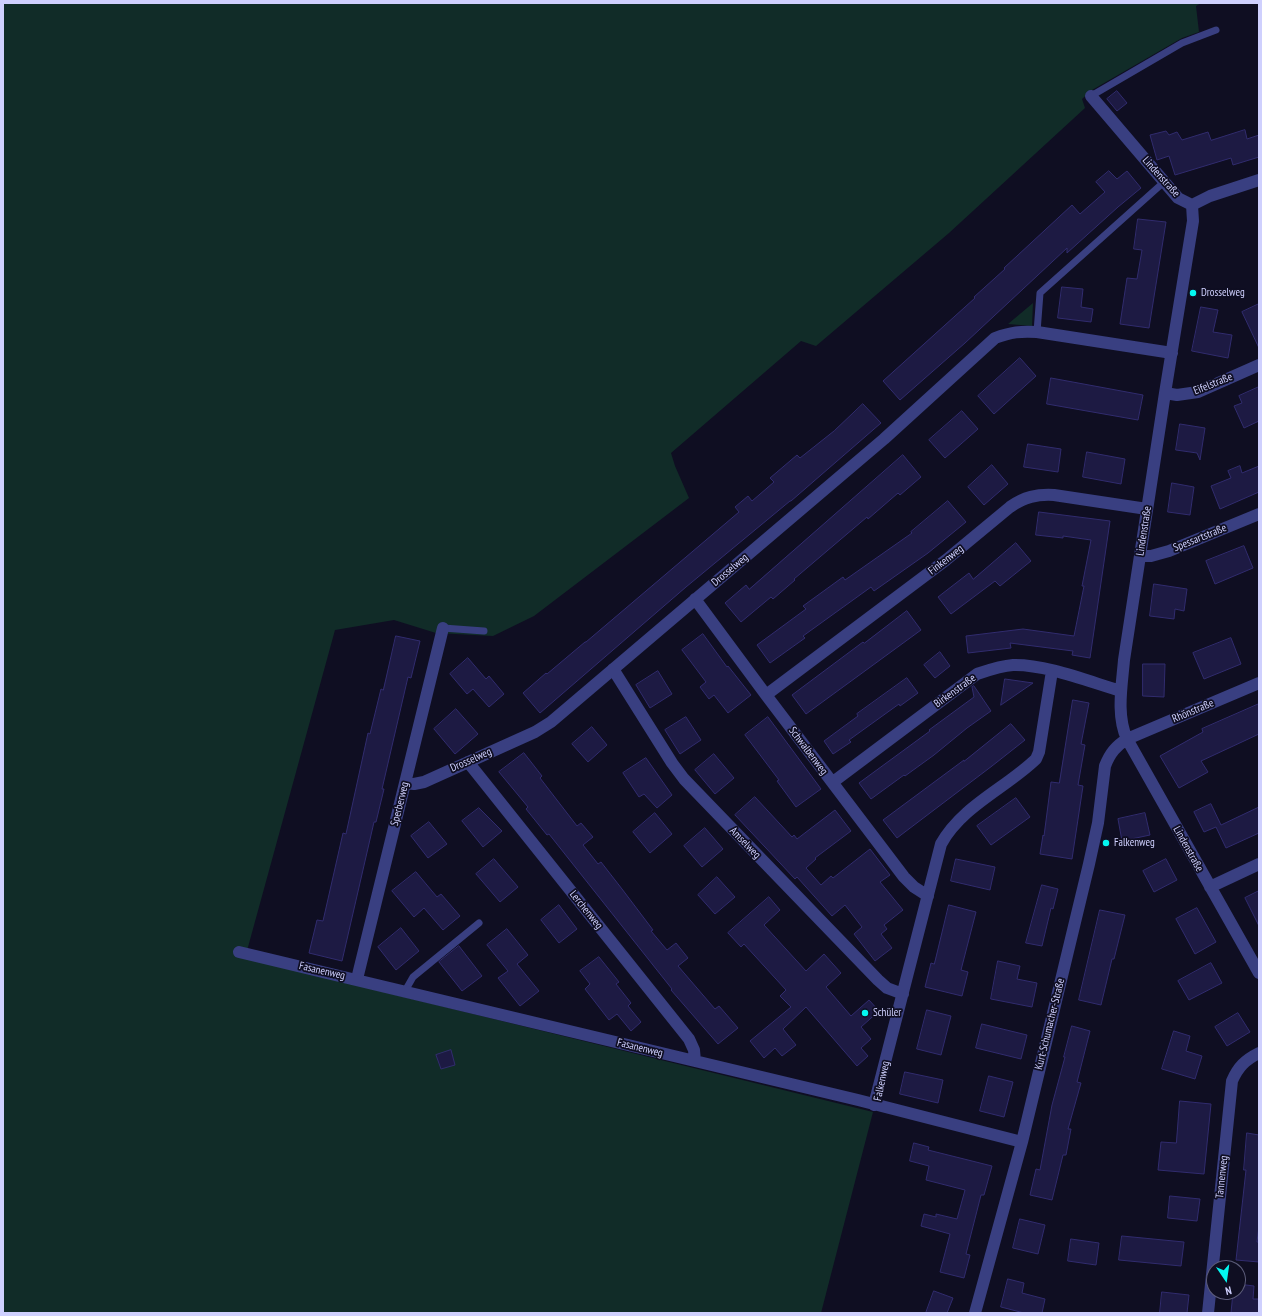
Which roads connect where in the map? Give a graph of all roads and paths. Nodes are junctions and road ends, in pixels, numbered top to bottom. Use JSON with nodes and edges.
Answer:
{"nodes":[{"id":1,"x":1216,"y":30,"type":"dead end"},
{"id":2,"x":1091,"y":96,"type":"joint"},
{"id":3,"x":1259,"y":180,"type":"edge"},
{"id":4,"x":1164,"y":182,"type":"junction"},
{"id":5,"x":1192,"y":205,"type":"junction"},
{"id":6,"x":1037,"y":332,"type":"junction"},
{"id":7,"x":1172,"y":353,"type":"junction"},
{"id":8,"x":1259,"y":365,"type":"edge"},
{"id":9,"x":1165,"y":393,"type":"junction"},
{"id":10,"x":1147,"y":509,"type":"junction"},
{"id":11,"x":1259,"y":514,"type":"edge"},
{"id":12,"x":1140,"y":556,"type":"junction"},
{"id":13,"x":695,"y":599,"type":"junction"},
{"id":14,"x":443,"y":628,"type":"joint"},
{"id":15,"x":484,"y":631,"type":"dead end"},
{"id":16,"x":613,"y":669,"type":"junction"},
{"id":17,"x":1052,"y":671,"type":"junction"},
{"id":18,"x":1259,"y":683,"type":"edge"},
{"id":19,"x":1121,"y":691,"type":"junction"},
{"id":20,"x":766,"y":695,"type":"junction"},
{"id":21,"x":1127,"y":739,"type":"junction"},
{"id":22,"x":468,"y":762,"type":"junction"},
{"id":23,"x":833,"y":782,"type":"junction"},
{"id":24,"x":405,"y":783,"type":"junction"},
{"id":25,"x":1259,"y":864,"type":"edge"},
{"id":26,"x":1210,"y":887,"type":"junction"},
{"id":27,"x":928,"y":896,"type":"junction"},
{"id":28,"x":479,"y":923,"type":"dead end"},
{"id":29,"x":239,"y":952,"type":"dead end"},
{"id":30,"x":1259,"y":973,"type":"edge"},
{"id":31,"x":357,"y":979,"type":"junction"},
{"id":32,"x":405,"y":991,"type":"junction"},
{"id":33,"x":903,"y":994,"type":"junction"},
{"id":34,"x":1259,"y":1053,"type":"edge"},
{"id":35,"x":695,"y":1061,"type":"junction"},
{"id":36,"x":874,"y":1105,"type":"junction"},
{"id":37,"x":1022,"y":1142,"type":"junction"},
{"id":38,"x":974,"y":1313,"type":"edge"},
{"id":39,"x":1208,"y":1313,"type":"edge"}],
"edges":[{"from":1,"to":2,"type":"lane"},
{"from":2,"to":4,"type":"street","name":"Lindenstraße"},
{"from":3,"to":5,"type":"street"},
{"from":4,"to":5,"type":"street","name":"Lindenstraße"},
{"from":4,"to":6,"type":"lane"},
{"from":5,"to":7,"type":"street","name":"Lindenstraße"},
{"from":6,"to":7,"type":"street","name":"Drosselweg"},
{"from":6,"to":13,"type":"street","name":"Drosselweg"},
{"from":7,"to":9,"type":"street","name":"Lindenstraße"},
{"from":8,"to":9,"type":"street","name":"Eifelstraße"},
{"from":9,"to":10,"type":"street","name":"Lindenstraße"},
{"from":10,"to":12,"type":"street","name":"Lindenstraße"},
{"from":10,"to":20,"type":"street","name":"Finkenweg"},
{"from":11,"to":12,"type":"street","name":"Spessartstraße"},
{"from":12,"to":19,"type":"street","name":"Lindenstraße"},
{"from":13,"to":16,"type":"street","name":"Drosselweg"},
{"from":13,"to":20,"type":"street","name":"Schwalbenweg"},
{"from":14,"to":15,"type":"lane"},
{"from":14,"to":24,"type":"street","name":"Sperberweg"},
{"from":16,"to":22,"type":"street","name":"Drosselweg"},
{"from":16,"to":33,"type":"street","name":"Amselweg"},
{"from":17,"to":19,"type":"street","name":"Birkenstraße"},
{"from":17,"to":23,"type":"street","name":"Birkenstraße"},
{"from":17,"to":27,"type":"street","name":"Falkenweg"},
{"from":18,"to":21,"type":"street","name":"Rhönstraße"},
{"from":19,"to":21,"type":"street","name":"Lindenstraße"},
{"from":20,"to":23,"type":"street","name":"Schwalbenweg"},
{"from":21,"to":26,"type":"street","name":"Lindenstraße"},
{"from":21,"to":37,"type":"street","name":"Kurt-Schumacher-Straße"},
{"from":22,"to":24,"type":"street","name":"Drosselweg"},
{"from":22,"to":35,"type":"street","name":"Lerchenweg"},
{"from":23,"to":27,"type":"street","name":"Schwalbenweg"},
{"from":24,"to":31,"type":"street","name":"Sperberweg"},
{"from":25,"to":26,"type":"street"},
{"from":26,"to":30,"type":"street","name":"Lindenstraße"},
{"from":27,"to":33,"type":"street","name":"Falkenweg"},
{"from":28,"to":32,"type":"lane"},
{"from":29,"to":31,"type":"street","name":"Fasanenweg"},
{"from":31,"to":32,"type":"street","name":"Fasanenweg"},
{"from":32,"to":35,"type":"street","name":"Fasanenweg"},
{"from":33,"to":36,"type":"street","name":"Falkenweg"},
{"from":34,"to":39,"type":"street","name":"Tannenweg"},
{"from":35,"to":36,"type":"street","name":"Fasanenweg"},
{"from":36,"to":37,"type":"street","name":"Falkenweg"},
{"from":37,"to":38,"type":"street","name":"Kurt-Schumacher-Straße"}]}
